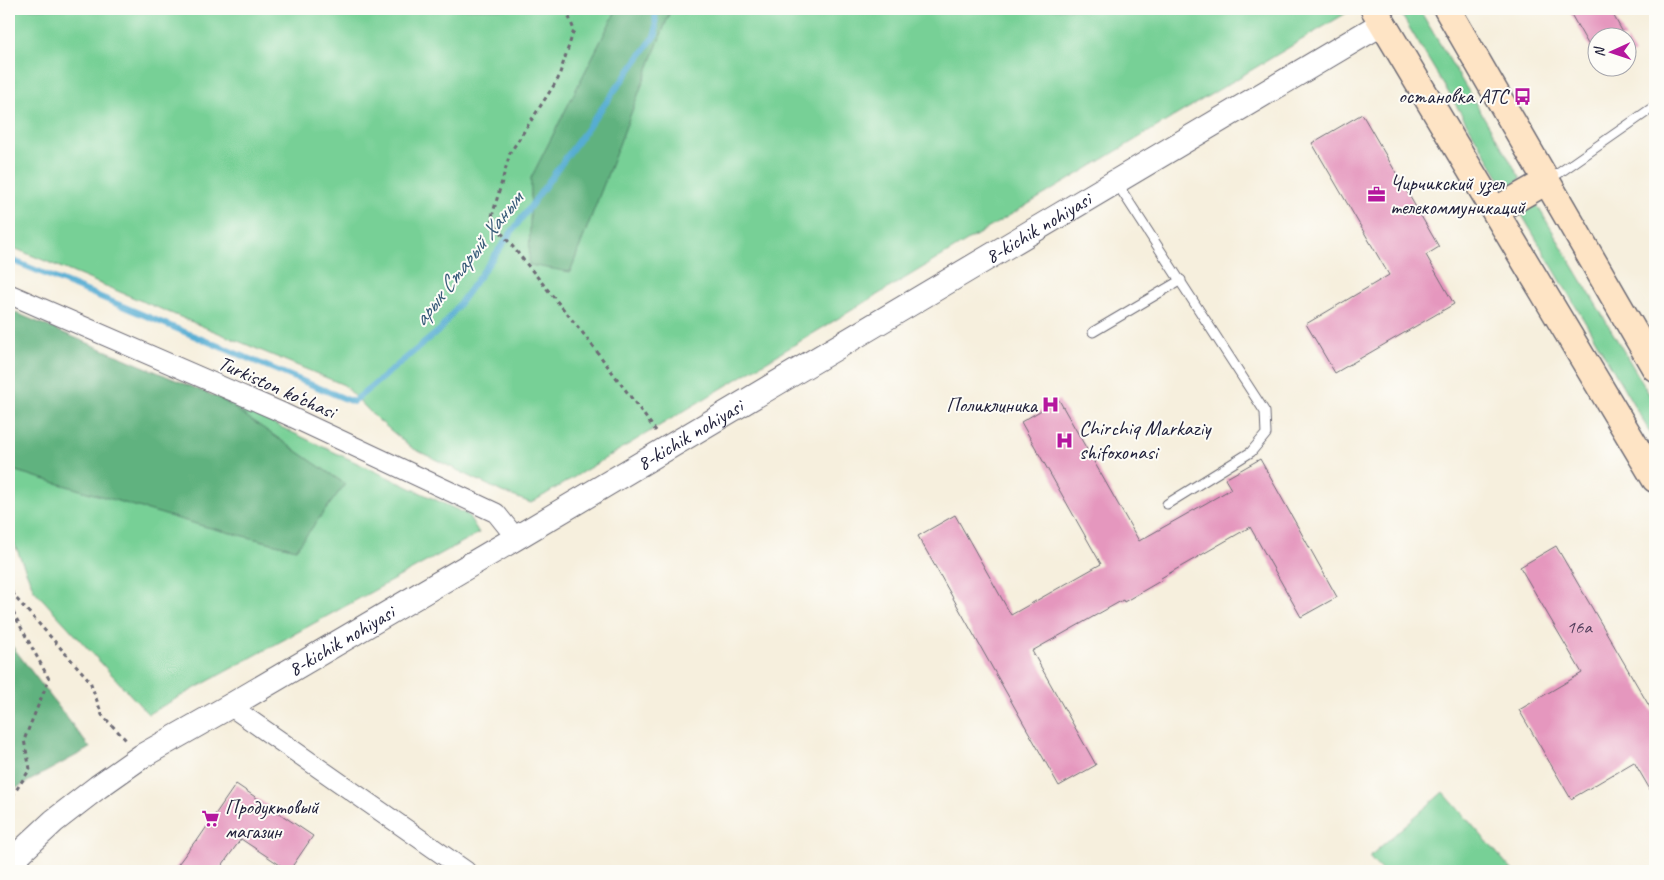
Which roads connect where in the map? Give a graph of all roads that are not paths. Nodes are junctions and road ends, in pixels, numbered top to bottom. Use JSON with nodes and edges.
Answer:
{"nodes":[{"id":1,"x":1447,"y":9,"type":"edge"},
{"id":2,"x":1378,"y":16,"type":"edge"},
{"id":3,"x":1655,"y":106,"type":"edge"},
{"id":4,"x":1547,"y":181,"type":"junction"},
{"id":5,"x":1116,"y":182,"type":"junction"},
{"id":6,"x":1496,"y":210,"type":"junction"},
{"id":7,"x":1181,"y":280,"type":"junction"},
{"id":8,"x":9,"y":294,"type":"edge"},
{"id":9,"x":1093,"y":332,"type":"dead end"},
{"id":10,"x":1655,"y":368,"type":"edge"},
{"id":11,"x":1655,"y":479,"type":"edge"},
{"id":12,"x":1167,"y":504,"type":"dead end"},
{"id":13,"x":516,"y":538,"type":"junction"},
{"id":14,"x":230,"y":706,"type":"junction"},
{"id":15,"x":9,"y":863,"type":"edge"},
{"id":16,"x":466,"y":871,"type":"edge"}],
"edges":[{"from":1,"to":4,"type":"main road"},
{"from":2,"to":5,"type":"street","name":"8-kichik nohiyasi"},
{"from":2,"to":6,"type":"main road"},
{"from":3,"to":4,"type":"lane"},
{"from":4,"to":6,"type":"main road"},
{"from":4,"to":10,"type":"main road"},
{"from":5,"to":7,"type":"lane"},
{"from":5,"to":13,"type":"street","name":"8-kichik nohiyasi"},
{"from":6,"to":11,"type":"main road"},
{"from":7,"to":9,"type":"lane"},
{"from":7,"to":12,"type":"lane"},
{"from":8,"to":13,"type":"street","name":"Turkiston ko‘chasi"},
{"from":13,"to":14,"type":"street","name":"8-kichik nohiyasi"},
{"from":14,"to":15,"type":"street","name":"8-kichik nohiyasi"},
{"from":14,"to":16,"type":"street"}]}
